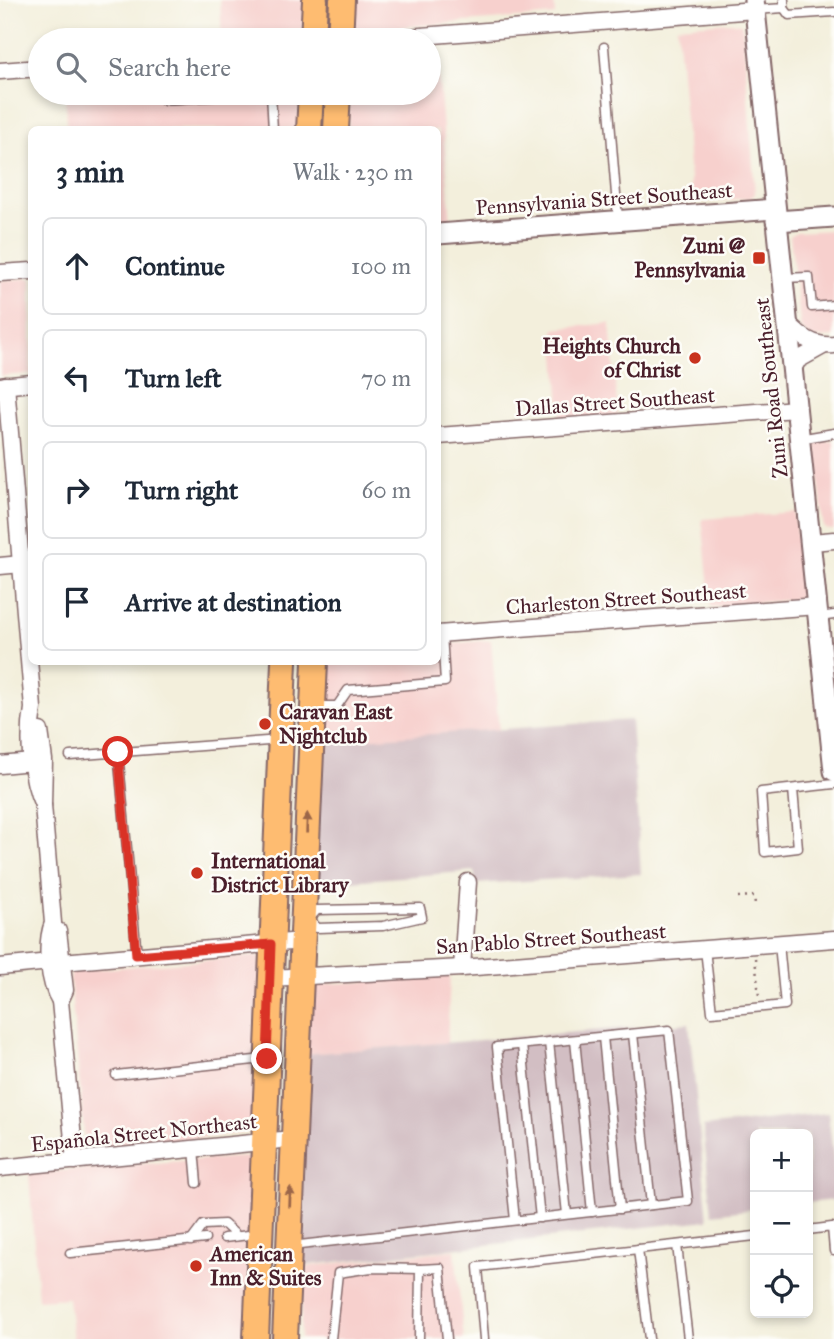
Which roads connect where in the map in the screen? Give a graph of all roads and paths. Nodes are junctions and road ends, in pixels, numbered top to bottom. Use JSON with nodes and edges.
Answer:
{"nodes":[{"id":1,"x":314,"y":0,"type":"edge"},
{"id":2,"x":342,"y":0,"type":"edge"},
{"id":3,"x":784,"y":4,"type":"edge"},
{"id":4,"x":755,"y":5,"type":"edge"},
{"id":5,"x":834,"y":12,"type":"edge"},
{"id":6,"x":313,"y":28,"type":"edge"},
{"id":7,"x":341,"y":28,"type":"edge"},
{"id":8,"x":441,"y":33,"type":"edge"},
{"id":9,"x":604,"y":47,"type":"dead end"},
{"id":10,"x":28,"y":69,"type":"edge"},
{"id":11,"x":0,"y":71,"type":"edge"},
{"id":12,"x":270,"y":105,"type":"edge"},
{"id":13,"x":310,"y":105,"type":"edge"},
{"id":14,"x":337,"y":105,"type":"edge"},
{"id":15,"x":273,"y":126,"type":"edge"},
{"id":16,"x":309,"y":126,"type":"edge"},
{"id":17,"x":336,"y":126,"type":"edge"},
{"id":18,"x":775,"y":215,"type":"junction"},
{"id":19,"x":834,"y":217,"type":"edge"},
{"id":20,"x":618,"y":220,"type":"junction"},
{"id":21,"x":441,"y":234,"type":"edge"},
{"id":22,"x":28,"y":271,"type":"edge"},
{"id":23,"x":0,"y":273,"type":"edge"},
{"id":24,"x":782,"y":278,"type":"junction"},
{"id":25,"x":834,"y":305,"type":"edge"},
{"id":26,"x":787,"y":321,"type":"junction"},
{"id":27,"x":829,"y":345,"type":"edge"},
{"id":28,"x":792,"y":370,"type":"junction"},
{"id":29,"x":28,"y":383,"type":"edge"},
{"id":30,"x":3,"y":386,"type":"edge"},
{"id":31,"x":796,"y":409,"type":"junction"},
{"id":32,"x":834,"y":433,"type":"edge"},
{"id":33,"x":441,"y":436,"type":"edge"},
{"id":34,"x":799,"y":439,"type":"junction"},
{"id":35,"x":834,"y":540,"type":"edge"},
{"id":36,"x":811,"y":542,"type":"junction"},
{"id":37,"x":26,"y":563,"type":"edge"},
{"id":38,"x":0,"y":566,"type":"edge"},
{"id":39,"x":28,"y":604,"type":"edge"},
{"id":40,"x":823,"y":612,"type":"edge"},
{"id":41,"x":441,"y":634,"type":"edge"},
{"id":42,"x":441,"y":644,"type":"edge"},
{"id":43,"x":31,"y":665,"type":"edge"},
{"id":44,"x":284,"y":665,"type":"edge"},
{"id":45,"x":315,"y":665,"type":"edge"},
{"id":46,"x":312,"y":706,"type":"junction"},
{"id":47,"x":33,"y":708,"type":"junction"},
{"id":48,"x":831,"y":714,"type":"edge"},
{"id":49,"x":310,"y":738,"type":"junction"},
{"id":50,"x":280,"y":739,"type":"junction"},
{"id":51,"x":118,"y":752,"type":"junction"},
{"id":52,"x":70,"y":757,"type":"dead end"},
{"id":53,"x":833,"y":759,"type":"edge"},
{"id":54,"x":32,"y":762,"type":"junction"},
{"id":55,"x":0,"y":765,"type":"edge"},
{"id":56,"x":834,"y":784,"type":"edge"},
{"id":57,"x":793,"y":789,"type":"junction"},
{"id":58,"x":43,"y":805,"type":"junction"},
{"id":59,"x":468,"y":882,"type":"dead end"},
{"id":60,"x":738,"y":897,"type":"dead end"},
{"id":61,"x":758,"y":906,"type":"dead end"},
{"id":62,"x":329,"y":910,"type":"junction"},
{"id":63,"x":305,"y":926,"type":"junction"},
{"id":64,"x":330,"y":928,"type":"junction"},
{"id":65,"x":834,"y":939,"type":"edge"},
{"id":66,"x":271,"y":944,"type":"junction"},
{"id":67,"x":779,"y":944,"type":"junction"},
{"id":68,"x":705,"y":949,"type":"junction"},
{"id":69,"x":136,"y":955,"type":"junction"},
{"id":70,"x":755,"y":958,"type":"dead end"},
{"id":71,"x":56,"y":962,"type":"junction"},
{"id":72,"x":0,"y":967,"type":"edge"},
{"id":73,"x":462,"y":968,"type":"junction"},
{"id":74,"x":301,"y":975,"type":"junction"},
{"id":75,"x":270,"y":978,"type":"junction"},
{"id":76,"x":760,"y":1000,"type":"dead end"},
{"id":77,"x":633,"y":1034,"type":"junction"},
{"id":78,"x":603,"y":1037,"type":"junction"},
{"id":79,"x":575,"y":1040,"type":"junction"},
{"id":80,"x":549,"y":1042,"type":"junction"},
{"id":81,"x":522,"y":1045,"type":"junction"},
{"id":82,"x":267,"y":1059,"type":"junction"},
{"id":83,"x":116,"y":1075,"type":"dead end"},
{"id":84,"x":292,"y":1139,"type":"junction"},
{"id":85,"x":263,"y":1142,"type":"junction"},
{"id":86,"x":194,"y":1149,"type":"junction"},
{"id":87,"x":75,"y":1161,"type":"junction"},
{"id":88,"x":0,"y":1168,"type":"edge"},
{"id":89,"x":197,"y":1183,"type":"dead end"},
{"id":90,"x":651,"y":1205,"type":"junction"},
{"id":91,"x":620,"y":1209,"type":"junction"},
{"id":92,"x":592,"y":1212,"type":"junction"},
{"id":93,"x":568,"y":1214,"type":"junction"},
{"id":94,"x":540,"y":1217,"type":"junction"},
{"id":95,"x":515,"y":1220,"type":"junction"},
{"id":96,"x":813,"y":1229,"type":"edge"},
{"id":97,"x":248,"y":1235,"type":"junction"},
{"id":98,"x":750,"y":1237,"type":"edge"},
{"id":99,"x":224,"y":1238,"type":"dead end"},
{"id":100,"x":205,"y":1239,"type":"dead end"},
{"id":101,"x":191,"y":1241,"type":"junction"},
{"id":102,"x":677,"y":1245,"type":"junction"},
{"id":103,"x":288,"y":1247,"type":"junction"},
{"id":104,"x":638,"y":1249,"type":"junction"},
{"id":105,"x":834,"y":1251,"type":"edge"},
{"id":106,"x":70,"y":1253,"type":"dead end"},
{"id":107,"x":420,"y":1269,"type":"junction"},
{"id":108,"x":256,"y":1339,"type":"edge"},
{"id":109,"x":285,"y":1339,"type":"edge"},
{"id":110,"x":331,"y":1339,"type":"edge"},
{"id":111,"x":419,"y":1339,"type":"edge"},
{"id":112,"x":447,"y":1339,"type":"edge"},
{"id":113,"x":484,"y":1339,"type":"edge"},
{"id":114,"x":649,"y":1339,"type":"edge"},
{"id":115,"x":688,"y":1339,"type":"edge"}],
"edges":[{"from":1,"to":6,"type":"main road"},
{"from":2,"to":7,"type":"main road"},
{"from":3,"to":4,"type":"lane"},
{"from":3,"to":5,"type":"lane"},
{"from":4,"to":8,"type":"street"},
{"from":4,"to":18,"type":"street","name":"Zuni Road Southeast"},
{"from":9,"to":20,"type":"lane"},
{"from":10,"to":11,"type":"street"},
{"from":12,"to":15,"type":"lane"},
{"from":13,"to":16,"type":"main road"},
{"from":14,"to":17,"type":"main road"},
{"from":18,"to":19,"type":"street","name":"Pennsylvania Street Southeast"},
{"from":18,"to":20,"type":"street","name":"Pennsylvania Street Southeast"},
{"from":18,"to":24,"type":"street","name":"Zuni Road Southeast"},
{"from":20,"to":21,"type":"street","name":"Pennsylvania Street Southeast"},
{"from":22,"to":23,"type":"street"},
{"from":24,"to":25,"type":"lane"},
{"from":24,"to":26,"type":"street","name":"Zuni Road Southeast"},
{"from":26,"to":27,"type":"street"},
{"from":26,"to":28,"type":"street","name":"Zuni Road Southeast"},
{"from":27,"to":28,"type":"street"},
{"from":28,"to":31,"type":"street","name":"Zuni Road Southeast"},
{"from":29,"to":30,"type":"street"},
{"from":30,"to":37,"type":"street"},
{"from":31,"to":33,"type":"street","name":"Dallas Street Southeast"},
{"from":31,"to":34,"type":"street","name":"Zuni Road Southeast"},
{"from":32,"to":34,"type":"lane"},
{"from":34,"to":36,"type":"street","name":"Zuni Road Southeast"},
{"from":35,"to":36,"type":"street"},
{"from":36,"to":40,"type":"street","name":"Zuni Road Southeast"},
{"from":37,"to":38,"type":"street"},
{"from":37,"to":39,"type":"street"},
{"from":40,"to":41,"type":"street","name":"Charleston Street Southeast"},
{"from":40,"to":48,"type":"street","name":"Zuni Road Southeast"},
{"from":42,"to":46,"type":"lane"},
{"from":43,"to":47,"type":"street"},
{"from":44,"to":50,"type":"main road"},
{"from":45,"to":46,"type":"main road"},
{"from":46,"to":49,"type":"main road"},
{"from":47,"to":54,"type":"street"},
{"from":47,"to":58,"type":"street"},
{"from":48,"to":53,"type":"street","name":"Zuni Road Southeast"},
{"from":49,"to":50,"type":"lane"},
{"from":63,"to":49,"type":"main road","one_way":true},
{"from":50,"to":51,"type":"lane"},
{"from":50,"to":66,"type":"main road"},
{"from":51,"to":52,"type":"lane"},
{"from":51,"to":69,"type":"lane"},
{"from":54,"to":55,"type":"street"},
{"from":54,"to":58,"type":"street"},
{"from":56,"to":57,"type":"lane"},
{"from":57,"to":57,"type":"lane"},
{"from":58,"to":71,"type":"street"},
{"from":59,"to":73,"type":"street"},
{"from":60,"to":61,"type":"path"},
{"from":62,"to":63,"type":"lane"},
{"from":62,"to":64,"type":"lane"},
{"from":62,"to":64,"type":"lane"},
{"from":63,"to":64,"type":"lane"},
{"from":63,"to":66,"type":"street"},
{"from":63,"to":74,"type":"main road"},
{"from":65,"to":67,"type":"street","name":"San Pablo Street Southeast"},
{"from":66,"to":69,"type":"street"},
{"from":66,"to":75,"type":"main road"},
{"from":67,"to":68,"type":"street","name":"San Pablo Street Southeast"},
{"from":67,"to":68,"type":"lane"},
{"from":68,"to":73,"type":"street","name":"San Pablo Street Southeast"},
{"from":69,"to":71,"type":"street"},
{"from":70,"to":76,"type":"path"},
{"from":71,"to":72,"type":"street"},
{"from":71,"to":87,"type":"street"},
{"from":73,"to":74,"type":"street","name":"San Pablo Street Southeast"},
{"from":74,"to":75,"type":"street","name":"San Pablo Street Southeast"},
{"from":74,"to":84,"type":"main road"},
{"from":75,"to":82,"type":"main road"},
{"from":77,"to":78,"type":"lane"},
{"from":77,"to":90,"type":"lane"},
{"from":77,"to":90,"type":"lane"},
{"from":78,"to":79,"type":"lane"},
{"from":78,"to":91,"type":"lane"},
{"from":79,"to":80,"type":"lane"},
{"from":79,"to":92,"type":"lane"},
{"from":80,"to":81,"type":"lane"},
{"from":80,"to":93,"type":"lane"},
{"from":81,"to":94,"type":"lane"},
{"from":81,"to":95,"type":"lane"},
{"from":82,"to":83,"type":"lane"},
{"from":82,"to":85,"type":"main road"},
{"from":84,"to":85,"type":"street","name":"Española Street Northeast"},
{"from":103,"to":84,"type":"main road","one_way":true},
{"from":85,"to":86,"type":"street","name":"Española Street Northeast"},
{"from":85,"to":97,"type":"main road"},
{"from":86,"to":87,"type":"street","name":"Española Street Northeast"},
{"from":86,"to":89,"type":"lane"},
{"from":87,"to":88,"type":"street","name":"Española Street Northeast"},
{"from":90,"to":91,"type":"lane"},
{"from":91,"to":92,"type":"lane"},
{"from":92,"to":93,"type":"lane"},
{"from":93,"to":94,"type":"lane"},
{"from":94,"to":95,"type":"lane"},
{"from":95,"to":103,"type":"lane"},
{"from":96,"to":105,"type":"lane"},
{"from":97,"to":99,"type":"lane"},
{"from":97,"to":101,"type":"lane"},
{"from":97,"to":108,"type":"main road"},
{"from":98,"to":102,"type":"lane"},
{"from":100,"to":101,"type":"lane"},
{"from":101,"to":106,"type":"lane"},
{"from":102,"to":104,"type":"lane"},
{"from":102,"to":115,"type":"lane"},
{"from":103,"to":109,"type":"main road"},
{"from":104,"to":113,"type":"lane"},
{"from":104,"to":114,"type":"lane"},
{"from":107,"to":110,"type":"lane"},
{"from":107,"to":111,"type":"lane"},
{"from":107,"to":112,"type":"lane"}]}
